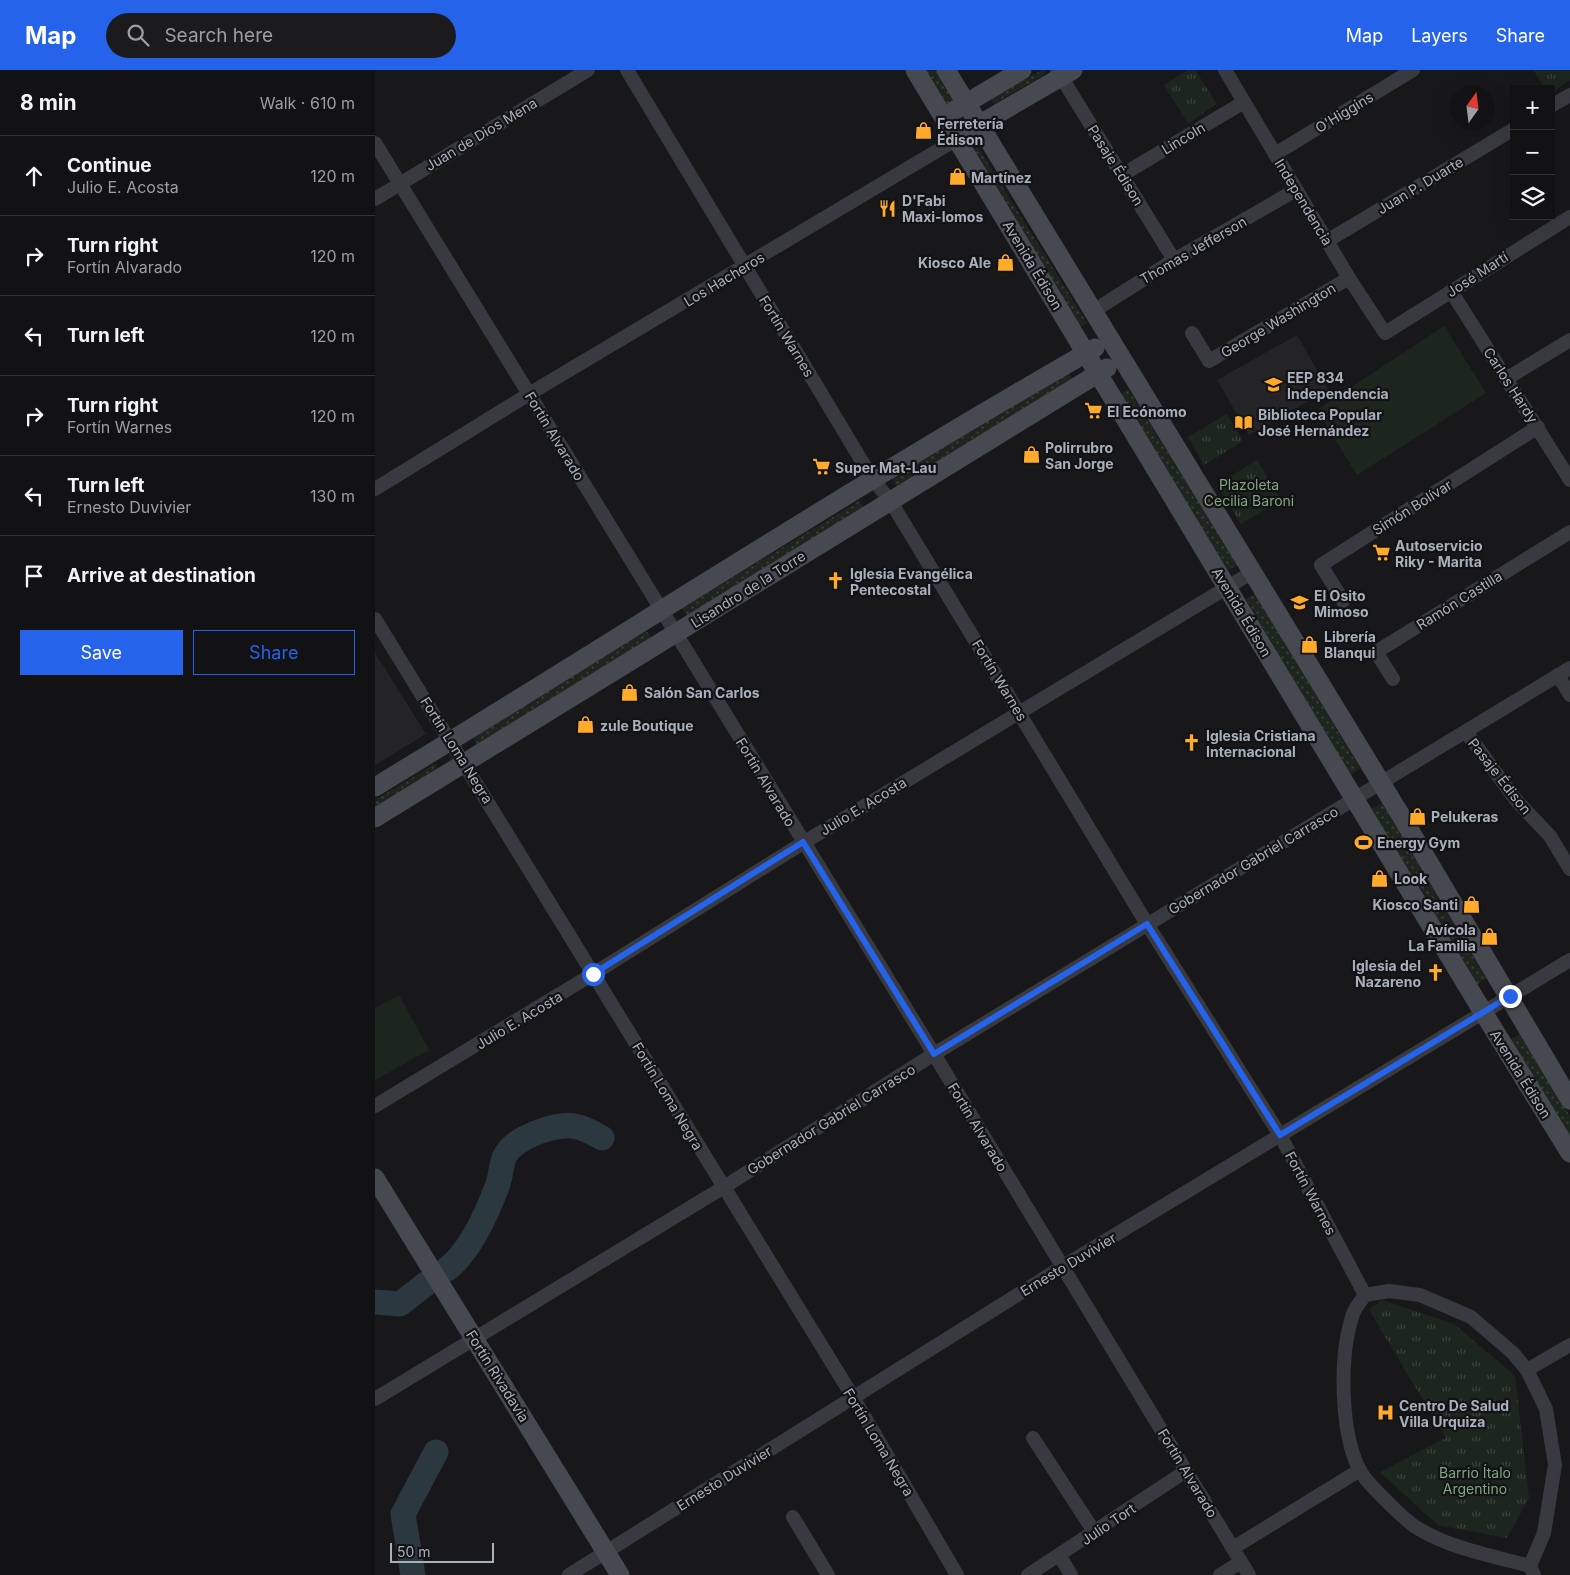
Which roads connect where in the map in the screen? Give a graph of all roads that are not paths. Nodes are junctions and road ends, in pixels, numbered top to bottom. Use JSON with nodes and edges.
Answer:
{"nodes":[{"id":1,"x":588,"y":70,"type":"edge"},
{"id":2,"x":627,"y":70,"type":"edge"},
{"id":3,"x":915,"y":70,"type":"edge"},
{"id":4,"x":946,"y":70,"type":"edge"},
{"id":5,"x":1022,"y":70,"type":"edge"},
{"id":6,"x":1225,"y":70,"type":"edge"},
{"id":7,"x":1413,"y":70,"type":"edge"},
{"id":8,"x":1064,"y":72,"type":"edge"},
{"id":9,"x":1570,"y":95,"type":"edge"},
{"id":10,"x":1244,"y":102,"type":"junction"},
{"id":11,"x":966,"y":104,"type":"junction"},
{"id":12,"x":1555,"y":104,"type":"edge"},
{"id":13,"x":944,"y":117,"type":"junction"},
{"id":14,"x":979,"y":125,"type":"junction"},
{"id":15,"x":1511,"y":130,"type":"edge"},
{"id":16,"x":957,"y":139,"type":"junction"},
{"id":17,"x":375,"y":143,"type":"edge"},
{"id":18,"x":1275,"y":154,"type":"junction"},
{"id":19,"x":1122,"y":175,"type":"junction"},
{"id":20,"x":400,"y":183,"type":"junction"},
{"id":21,"x":1296,"y":190,"type":"junction"},
{"id":22,"x":375,"y":199,"type":"edge"},
{"id":23,"x":1570,"y":217,"type":"edge"},
{"id":24,"x":1327,"y":241,"type":"junction"},
{"id":25,"x":1174,"y":260,"type":"junction"},
{"id":26,"x":746,"y":266,"type":"junction"},
{"id":27,"x":1349,"y":278,"type":"junction"},
{"id":28,"x":1451,"y":292,"type":"junction"},
{"id":29,"x":1092,"y":312,"type":"junction"},
{"id":30,"x":1192,"y":333,"type":"dead end"},
{"id":31,"x":1385,"y":333,"type":"joint"},
{"id":32,"x":1570,"y":340,"type":"edge"},
{"id":33,"x":1110,"y":341,"type":"junction"},
{"id":34,"x":1086,"y":354,"type":"junction"},
{"id":35,"x":1121,"y":359,"type":"junction"},
{"id":36,"x":1098,"y":374,"type":"junction"},
{"id":37,"x":1506,"y":379,"type":"junction"},
{"id":38,"x":529,"y":394,"type":"junction"},
{"id":39,"x":1538,"y":427,"type":"junction"},
{"id":40,"x":1566,"y":463,"type":"edge"},
{"id":41,"x":872,"y":478,"type":"junction"},
{"id":42,"x":1570,"y":480,"type":"edge"},
{"id":43,"x":375,"y":489,"type":"edge"},
{"id":44,"x":891,"y":502,"type":"junction"},
{"id":45,"x":1570,"y":532,"type":"edge"},
{"id":46,"x":1251,"y":573,"type":"junction"},
{"id":47,"x":1227,"y":587,"type":"junction"},
{"id":48,"x":1343,"y":601,"type":"dead end"},
{"id":49,"x":661,"y":611,"type":"junction"},
{"id":50,"x":375,"y":619,"type":"edge"},
{"id":51,"x":675,"y":634,"type":"junction"},
{"id":52,"x":1564,"y":672,"type":"edge"},
{"id":53,"x":1393,"y":679,"type":"dead end"},
{"id":54,"x":1570,"y":694,"type":"edge"},
{"id":55,"x":1020,"y":713,"type":"junction"},
{"id":56,"x":1466,"y":732,"type":"junction"},
{"id":57,"x":451,"y":741,"type":"junction"},
{"id":58,"x":465,"y":763,"type":"junction"},
{"id":59,"x":1379,"y":784,"type":"junction"},
{"id":60,"x":375,"y":787,"type":"edge"},
{"id":61,"x":1355,"y":798,"type":"junction"},
{"id":62,"x":375,"y":818,"type":"edge"},
{"id":63,"x":803,"y":842,"type":"junction"},
{"id":64,"x":1570,"y":869,"type":"edge"},
{"id":65,"x":1147,"y":924,"type":"junction"},
{"id":66,"x":1570,"y":960,"type":"edge"},
{"id":67,"x":593,"y":974,"type":"junction"},
{"id":68,"x":1510,"y":996,"type":"junction"},
{"id":69,"x":1483,"y":1012,"type":"junction"},
{"id":70,"x":934,"y":1054,"type":"junction"},
{"id":71,"x":1570,"y":1100,"type":"edge"},
{"id":72,"x":375,"y":1106,"type":"edge"},
{"id":73,"x":1280,"y":1135,"type":"junction"},
{"id":74,"x":1570,"y":1153,"type":"edge"},
{"id":75,"x":375,"y":1178,"type":"edge"},
{"id":76,"x":723,"y":1187,"type":"junction"},
{"id":77,"x":1062,"y":1267,"type":"junction"},
{"id":78,"x":1365,"y":1295,"type":"junction"},
{"id":79,"x":475,"y":1338,"type":"junction"},
{"id":80,"x":1570,"y":1345,"type":"edge"},
{"id":81,"x":1527,"y":1370,"type":"junction"},
{"id":82,"x":853,"y":1397,"type":"junction"},
{"id":83,"x":375,"y":1399,"type":"edge"},
{"id":84,"x":1033,"y":1438,"type":"dead end"},
{"id":85,"x":1360,"y":1470,"type":"junction"},
{"id":86,"x":1186,"y":1471,"type":"junction"},
{"id":87,"x":793,"y":1517,"type":"dead end"},
{"id":88,"x":1095,"y":1533,"type":"junction"},
{"id":89,"x":1233,"y":1548,"type":"junction"},
{"id":90,"x":606,"y":1552,"type":"junction"},
{"id":91,"x":1060,"y":1556,"type":"junction"},
{"id":92,"x":1241,"y":1562,"type":"junction"},
{"id":93,"x":1532,"y":1571,"type":"edge"},
{"id":94,"x":569,"y":1575,"type":"edge"},
{"id":95,"x":620,"y":1575,"type":"edge"},
{"id":96,"x":828,"y":1575,"type":"edge"},
{"id":97,"x":957,"y":1575,"type":"edge"},
{"id":98,"x":1028,"y":1575,"type":"edge"},
{"id":99,"x":1071,"y":1575,"type":"edge"},
{"id":100,"x":1220,"y":1575,"type":"edge"},
{"id":101,"x":1249,"y":1575,"type":"edge"}],
"edges":[{"from":1,"to":20,"type":"street","name":"Juan de Dios Mena"},
{"from":2,"to":26,"type":"street","name":"Fortín Warnes"},
{"from":3,"to":13,"type":"main road","name":"Avenida Édison"},
{"from":4,"to":11,"type":"main road","name":"Avenida Édison"},
{"from":5,"to":11,"type":"main road"},
{"from":6,"to":10,"type":"street","name":"Independencia"},
{"from":7,"to":18,"type":"street","name":"O'Higgins"},
{"from":8,"to":14,"type":"main road","name":"Los Hacheros"},
{"from":8,"to":19,"type":"street","name":"Pasaje Édison"},
{"from":9,"to":12,"type":"street"},
{"from":10,"to":18,"type":"street","name":"Independencia"},
{"from":10,"to":19,"type":"street","name":"Lincoln"},
{"from":11,"to":13,"type":"main road"},
{"from":11,"to":14,"type":"main road","name":"Avenida Édison"},
{"from":13,"to":16,"type":"main road","name":"Avenida Édison"},
{"from":14,"to":16,"type":"main road","name":"Los Hacheros"},
{"from":14,"to":29,"type":"main road","name":"Avenida Édison"},
{"from":15,"to":24,"type":"street","name":"Juan P. Duarte"},
{"from":16,"to":26,"type":"street","name":"Los Hacheros"},
{"from":16,"to":34,"type":"main road","name":"Avenida Édison"},
{"from":17,"to":20,"type":"street","name":"Fortín Alvarado"},
{"from":18,"to":21,"type":"street","name":"Independencia"},
{"from":19,"to":25,"type":"street","name":"Pasaje Édison"},
{"from":20,"to":22,"type":"street","name":"Juan de Dios Mena"},
{"from":20,"to":38,"type":"street","name":"Fortín Alvarado"},
{"from":21,"to":24,"type":"street","name":"Independencia"},
{"from":21,"to":25,"type":"street","name":"Thomas Jefferson"},
{"from":23,"to":28,"type":"street","name":"José Martí"},
{"from":24,"to":27,"type":"street","name":"Independencia"},
{"from":25,"to":29,"type":"street","name":"Thomas Jefferson"},
{"from":26,"to":38,"type":"street","name":"Los Hacheros"},
{"from":26,"to":41,"type":"street","name":"Fortín Warnes"},
{"from":27,"to":30,"type":"street","name":"George Washington"},
{"from":27,"to":31,"type":"street","name":"Independencia"},
{"from":28,"to":31,"type":"street","name":"José Martí"},
{"from":28,"to":37,"type":"street","name":"Carlos Hardy"},
{"from":29,"to":33,"type":"main road","name":"Avenida Édison"},
{"from":32,"to":37,"type":"street"},
{"from":33,"to":34,"type":"main road","name":"Lisandro de la Torre"},
{"from":33,"to":35,"type":"main road","name":"Avenida Édison"},
{"from":34,"to":36,"type":"main road","name":"Avenida Édison"},
{"from":34,"to":41,"type":"main road","name":"Lisandro de la Torre"},
{"from":35,"to":36,"type":"main road","name":"Lisandro de la Torre"},
{"from":35,"to":46,"type":"main road","name":"Avenida Édison"},
{"from":36,"to":44,"type":"main road","name":"Lisandro de la Torre"},
{"from":36,"to":47,"type":"main road","name":"Avenida Édison"},
{"from":37,"to":39,"type":"street","name":"Carlos Hardy"},
{"from":38,"to":43,"type":"street","name":"Los Hacheros"},
{"from":38,"to":49,"type":"street","name":"Fortín Alvarado"},
{"from":39,"to":40,"type":"street","name":"Carlos Hardy"},
{"from":39,"to":48,"type":"street","name":"Simón Bolívar"},
{"from":40,"to":42,"type":"street","name":"Carlos Hardy"},
{"from":41,"to":44,"type":"street","name":"Fortín Warnes"},
{"from":41,"to":49,"type":"main road","name":"Lisandro de la Torre"},
{"from":44,"to":51,"type":"main road","name":"Lisandro de la Torre"},
{"from":44,"to":55,"type":"street","name":"Fortín Warnes"},
{"from":45,"to":53,"type":"street","name":"Ramón Castilla"},
{"from":46,"to":47,"type":"street","name":"Julio E. Acosta"},
{"from":46,"to":59,"type":"main road","name":"Avenida Édison"},
{"from":47,"to":55,"type":"street","name":"Julio E. Acosta"},
{"from":47,"to":61,"type":"main road","name":"Avenida Édison"},
{"from":49,"to":51,"type":"street","name":"Fortín Alvarado"},
{"from":49,"to":57,"type":"main road","name":"Lisandro de la Torre"},
{"from":50,"to":57,"type":"street","name":"Fortín Loma Negra"},
{"from":51,"to":58,"type":"main road","name":"Lisandro de la Torre"},
{"from":51,"to":63,"type":"street","name":"Fortín Alvarado"},
{"from":52,"to":54,"type":"street"},
{"from":52,"to":56,"type":"street","name":"Gobernador Gabriel Carrasco"},
{"from":55,"to":63,"type":"street","name":"Julio E. Acosta"},
{"from":55,"to":65,"type":"street","name":"Fortín Warnes"},
{"from":56,"to":59,"type":"street","name":"Gobernador Gabriel Carrasco"},
{"from":56,"to":64,"type":"street","name":"Pasaje Édison"},
{"from":57,"to":58,"type":"street","name":"Fortín Loma Negra"},
{"from":57,"to":60,"type":"main road","name":"Lisandro de la Torre"},
{"from":58,"to":62,"type":"main road","name":"Lisandro de la Torre"},
{"from":58,"to":67,"type":"street","name":"Fortín Loma Negra"},
{"from":59,"to":61,"type":"street","name":"Gobernador Gabriel Carrasco"},
{"from":59,"to":68,"type":"main road","name":"Avenida Édison"},
{"from":61,"to":65,"type":"street","name":"Gobernador Gabriel Carrasco"},
{"from":61,"to":69,"type":"main road","name":"Avenida Édison"},
{"from":63,"to":67,"type":"street","name":"Julio E. Acosta"},
{"from":63,"to":70,"type":"street","name":"Fortín Alvarado"},
{"from":65,"to":70,"type":"street","name":"Gobernador Gabriel Carrasco"},
{"from":65,"to":73,"type":"street","name":"Fortín Warnes"},
{"from":66,"to":68,"type":"street","name":"Ernesto Duvivier"},
{"from":67,"to":72,"type":"street","name":"Julio E. Acosta"},
{"from":67,"to":76,"type":"street","name":"Fortín Loma Negra"},
{"from":68,"to":69,"type":"street","name":"Ernesto Duvivier"},
{"from":68,"to":71,"type":"main road","name":"Avenida Édison"},
{"from":69,"to":73,"type":"street","name":"Ernesto Duvivier"},
{"from":69,"to":74,"type":"main road","name":"Avenida Édison"},
{"from":70,"to":76,"type":"street","name":"Gobernador Gabriel Carrasco"},
{"from":70,"to":77,"type":"street","name":"Fortín Alvarado"},
{"from":73,"to":77,"type":"street","name":"Ernesto Duvivier"},
{"from":73,"to":78,"type":"street","name":"Fortín Warnes"},
{"from":75,"to":79,"type":"main road","name":"Fortín Rivadavia"},
{"from":76,"to":79,"type":"street","name":"Gobernador Gabriel Carrasco"},
{"from":76,"to":82,"type":"street","name":"Fortín Loma Negra"},
{"from":77,"to":82,"type":"street","name":"Ernesto Duvivier"},
{"from":77,"to":86,"type":"street","name":"Fortín Alvarado"},
{"from":78,"to":81,"type":"street"},
{"from":78,"to":85,"type":"street"},
{"from":79,"to":83,"type":"street","name":"Gobernador Gabriel Carrasco"},
{"from":79,"to":90,"type":"main road","name":"Fortín Rivadavia"},
{"from":80,"to":81,"type":"street"},
{"from":81,"to":93,"type":"street"},
{"from":82,"to":90,"type":"street","name":"Ernesto Duvivier"},
{"from":82,"to":97,"type":"street","name":"Fortín Loma Negra"},
{"from":84,"to":88,"type":"street"},
{"from":85,"to":89,"type":"street"},
{"from":85,"to":93,"type":"street"},
{"from":86,"to":88,"type":"street","name":"Julio Tort"},
{"from":86,"to":89,"type":"street","name":"Fortín Alvarado"},
{"from":87,"to":96,"type":"street"},
{"from":88,"to":91,"type":"street","name":"Julio Tort"},
{"from":89,"to":92,"type":"street","name":"Fortín Alvarado"},
{"from":90,"to":94,"type":"street","name":"Ernesto Duvivier"},
{"from":90,"to":95,"type":"main road","name":"Fortín Rivadavia"},
{"from":91,"to":98,"type":"street","name":"Julio Tort"},
{"from":91,"to":99,"type":"street"},
{"from":92,"to":100,"type":"street"},
{"from":92,"to":101,"type":"street","name":"Fortín Alvarado"}]}
